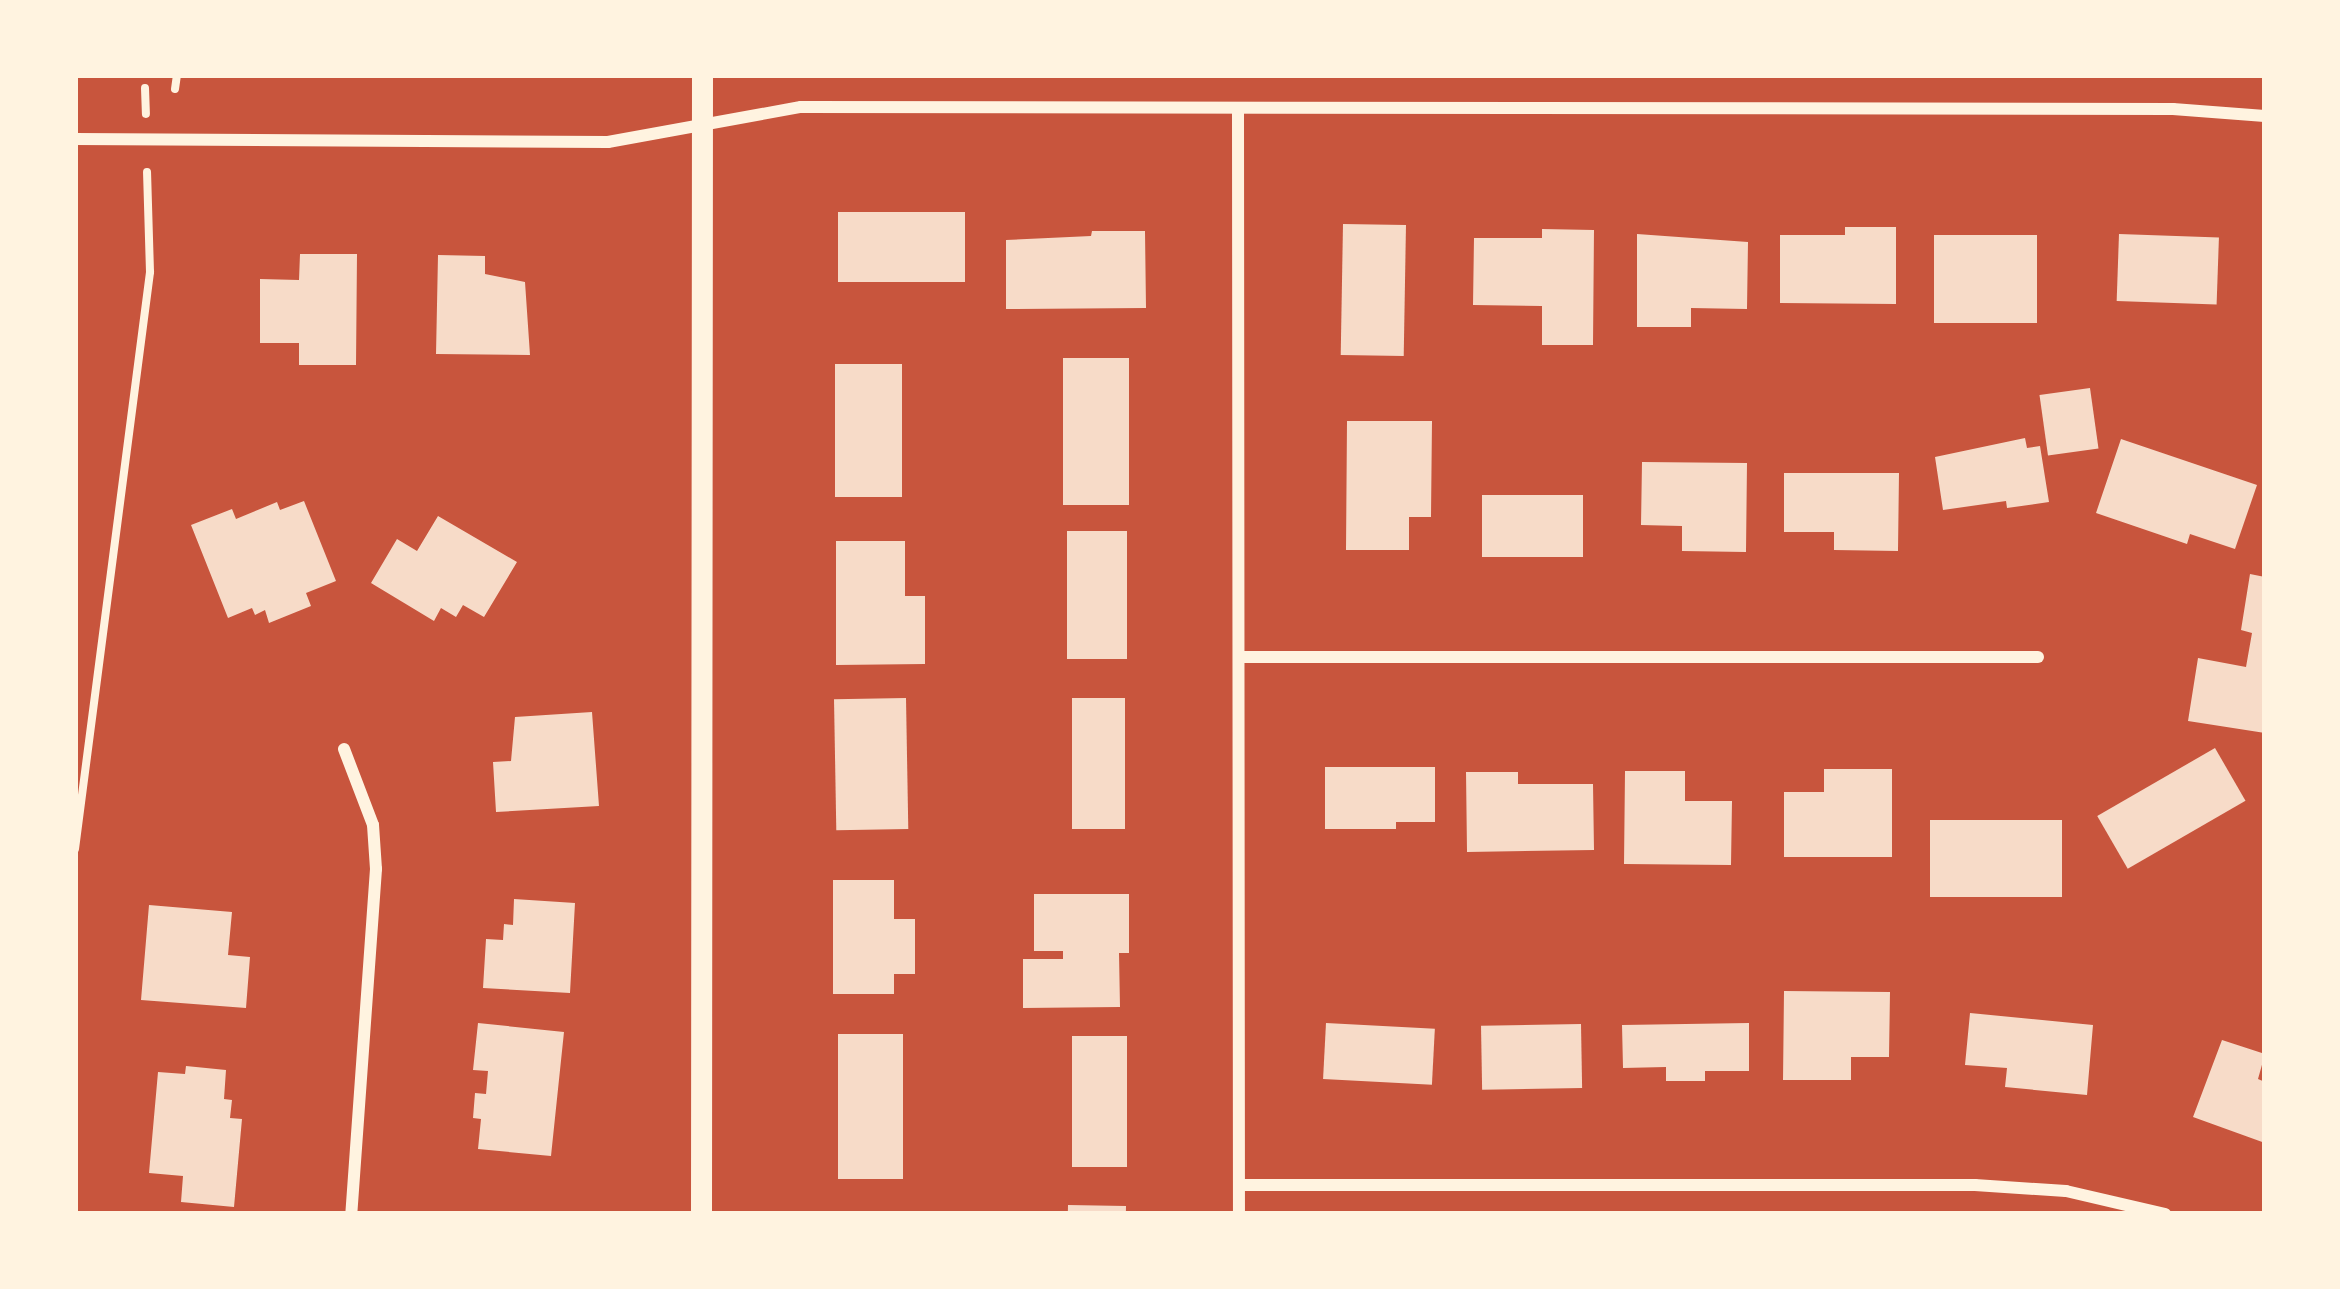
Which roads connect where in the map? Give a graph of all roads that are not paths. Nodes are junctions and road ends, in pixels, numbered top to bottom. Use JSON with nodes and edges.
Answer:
{"nodes":[{"id":1,"x":702,"y":75,"type":"edge"},
{"id":2,"x":1238,"y":110,"type":"junction"},
{"id":3,"x":2265,"y":116,"type":"edge"},
{"id":4,"x":702,"y":125,"type":"junction"},
{"id":5,"x":75,"y":140,"type":"edge"},
{"id":6,"x":1239,"y":657,"type":"junction"},
{"id":7,"x":2038,"y":657,"type":"dead end"},
{"id":8,"x":344,"y":749,"type":"dead end"},
{"id":9,"x":1239,"y":1185,"type":"junction"},
{"id":10,"x":351,"y":1214,"type":"edge"},
{"id":11,"x":701,"y":1214,"type":"edge"},
{"id":12,"x":1239,"y":1214,"type":"edge"},
{"id":13,"x":2164,"y":1214,"type":"edge"}],
"edges":[{"from":1,"to":4,"type":"street"},
{"from":2,"to":3,"type":"street"},
{"from":2,"to":4,"type":"street"},
{"from":2,"to":6,"type":"street"},
{"from":4,"to":5,"type":"street"},
{"from":4,"to":11,"type":"street"},
{"from":6,"to":7,"type":"street"},
{"from":6,"to":9,"type":"street"},
{"from":8,"to":10,"type":"street"},
{"from":9,"to":12,"type":"street"},
{"from":9,"to":13,"type":"street"}]}
